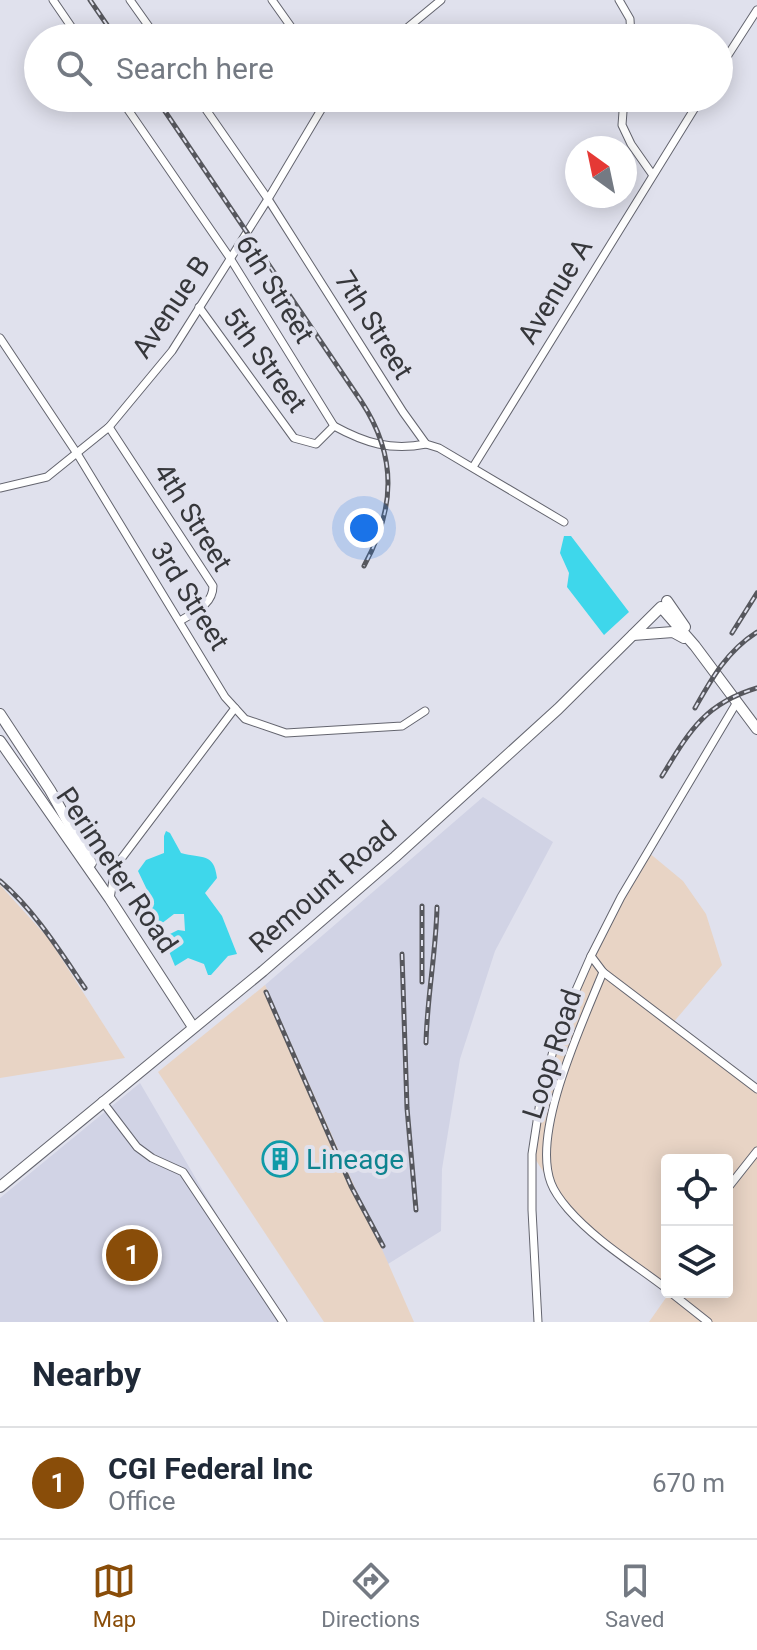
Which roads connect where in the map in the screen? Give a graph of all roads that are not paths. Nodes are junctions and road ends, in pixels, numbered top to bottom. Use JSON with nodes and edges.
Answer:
{"nodes":[{"id":1,"x":53,"y":0,"type":"edge"},
{"id":2,"x":130,"y":0,"type":"edge"},
{"id":3,"x":272,"y":0,"type":"edge"},
{"id":4,"x":441,"y":0,"type":"edge"},
{"id":5,"x":619,"y":0,"type":"edge"},
{"id":6,"x":757,"y":10,"type":"edge"},
{"id":7,"x":69,"y":24,"type":"edge"},
{"id":8,"x":147,"y":24,"type":"edge"},
{"id":9,"x":289,"y":24,"type":"edge"},
{"id":10,"x":412,"y":24,"type":"edge"},
{"id":11,"x":630,"y":24,"type":"edge"},
{"id":12,"x":733,"y":47,"type":"edge"},
{"id":13,"x":130,"y":112,"type":"edge"},
{"id":14,"x":208,"y":112,"type":"edge"},
{"id":15,"x":320,"y":112,"type":"edge"},
{"id":16,"x":623,"y":112,"type":"edge"},
{"id":17,"x":692,"y":112,"type":"edge"},
{"id":18,"x":652,"y":174,"type":"junction"},
{"id":19,"x":268,"y":199,"type":"junction"},
{"id":20,"x":230,"y":258,"type":"junction"},
{"id":21,"x":199,"y":307,"type":"junction"},
{"id":22,"x":0,"y":338,"type":"edge"},
{"id":23,"x":334,"y":426,"type":"junction"},
{"id":24,"x":109,"y":427,"type":"junction"},
{"id":25,"x":426,"y":444,"type":"junction"},
{"id":26,"x":78,"y":455,"type":"junction"},
{"id":27,"x":473,"y":467,"type":"junction"},
{"id":28,"x":0,"y":488,"type":"edge"},
{"id":29,"x":564,"y":522,"type":"dead end"},
{"id":30,"x":180,"y":621,"type":"junction"},
{"id":31,"x":631,"y":635,"type":"junction"},
{"id":32,"x":692,"y":644,"type":"junction"},
{"id":33,"x":737,"y":702,"type":"junction"},
{"id":34,"x":235,"y":708,"type":"junction"},
{"id":35,"x":425,"y":711,"type":"dead end"},
{"id":36,"x":0,"y":714,"type":"edge"},
{"id":37,"x":757,"y":729,"type":"edge"},
{"id":38,"x":14,"y":735,"type":"junction"},
{"id":39,"x":1,"y":742,"type":"edge"},
{"id":40,"x":107,"y":895,"type":"junction"},
{"id":41,"x":591,"y":956,"type":"junction"},
{"id":42,"x":603,"y":972,"type":"junction"},
{"id":43,"x":193,"y":1027,"type":"junction"},
{"id":44,"x":757,"y":1089,"type":"edge"},
{"id":45,"x":102,"y":1101,"type":"junction"},
{"id":46,"x":757,"y":1151,"type":"edge"},
{"id":47,"x":733,"y":1181,"type":"edge"},
{"id":48,"x":0,"y":1187,"type":"edge"},
{"id":49,"x":661,"y":1285,"type":"edge"},
{"id":50,"x":678,"y":1298,"type":"edge"},
{"id":51,"x":283,"y":1322,"type":"edge"},
{"id":52,"x":538,"y":1322,"type":"edge"},
{"id":53,"x":708,"y":1322,"type":"edge"}],
"edges":[{"from":1,"to":7,"type":"street"},
{"from":2,"to":8,"type":"street"},
{"from":3,"to":9,"type":"street"},
{"from":4,"to":10,"type":"street"},
{"from":5,"to":11,"type":"street"},
{"from":6,"to":12,"type":"street"},
{"from":13,"to":20,"type":"street","name":"6th Street"},
{"from":14,"to":19,"type":"street","name":"7th Street"},
{"from":15,"to":19,"type":"street","name":"Avenue B"},
{"from":16,"to":18,"type":"street"},
{"from":17,"to":18,"type":"street","name":"Avenue A"},
{"from":18,"to":27,"type":"street","name":"Avenue A"},
{"from":19,"to":20,"type":"street","name":"Avenue B"},
{"from":19,"to":25,"type":"street","name":"7th Street"},
{"from":20,"to":21,"type":"street","name":"Avenue B"},
{"from":20,"to":23,"type":"street","name":"6th Street"},
{"from":21,"to":23,"type":"street","name":"5th Street"},
{"from":21,"to":24,"type":"street","name":"Avenue B"},
{"from":22,"to":26,"type":"street","name":"3rd Street"},
{"from":23,"to":25,"type":"street"},
{"from":24,"to":26,"type":"street","name":"Avenue B"},
{"from":24,"to":30,"type":"street","name":"4th Street"},
{"from":25,"to":27,"type":"street","name":"7th Street"},
{"from":26,"to":28,"type":"street","name":"Avenue B"},
{"from":26,"to":30,"type":"street","name":"3rd Street"},
{"from":27,"to":29,"type":"street","name":"7th Street"},
{"from":30,"to":34,"type":"street","name":"3rd Street"},
{"from":31,"to":32,"type":"main road"},
{"from":31,"to":32,"type":"main road","name":"Remount Road"},
{"from":31,"to":43,"type":"main road","name":"Remount Road"},
{"from":32,"to":33,"type":"main road"},
{"from":33,"to":37,"type":"main road"},
{"from":33,"to":41,"type":"street","name":"Loop Road"},
{"from":34,"to":35,"type":"street","name":"3rd Street"},
{"from":34,"to":40,"type":"street"},
{"from":36,"to":38,"type":"main road"},
{"from":38,"to":39,"type":"main road"},
{"from":38,"to":40,"type":"main road"},
{"from":39,"to":40,"type":"main road","name":"Perimeter Road"},
{"from":40,"to":43,"type":"main road","name":"Perimeter Road"},
{"from":41,"to":42,"type":"street","name":"Loop Road"},
{"from":41,"to":52,"type":"street"},
{"from":42,"to":44,"type":"street","name":"Loop Road"},
{"from":42,"to":49,"type":"street","name":"Loop Road"},
{"from":43,"to":45,"type":"main road","name":"Remount Road"},
{"from":45,"to":48,"type":"main road","name":"Remount Road"},
{"from":45,"to":51,"type":"street"},
{"from":46,"to":47,"type":"street"},
{"from":50,"to":53,"type":"street","name":"Loop Road"}]}
